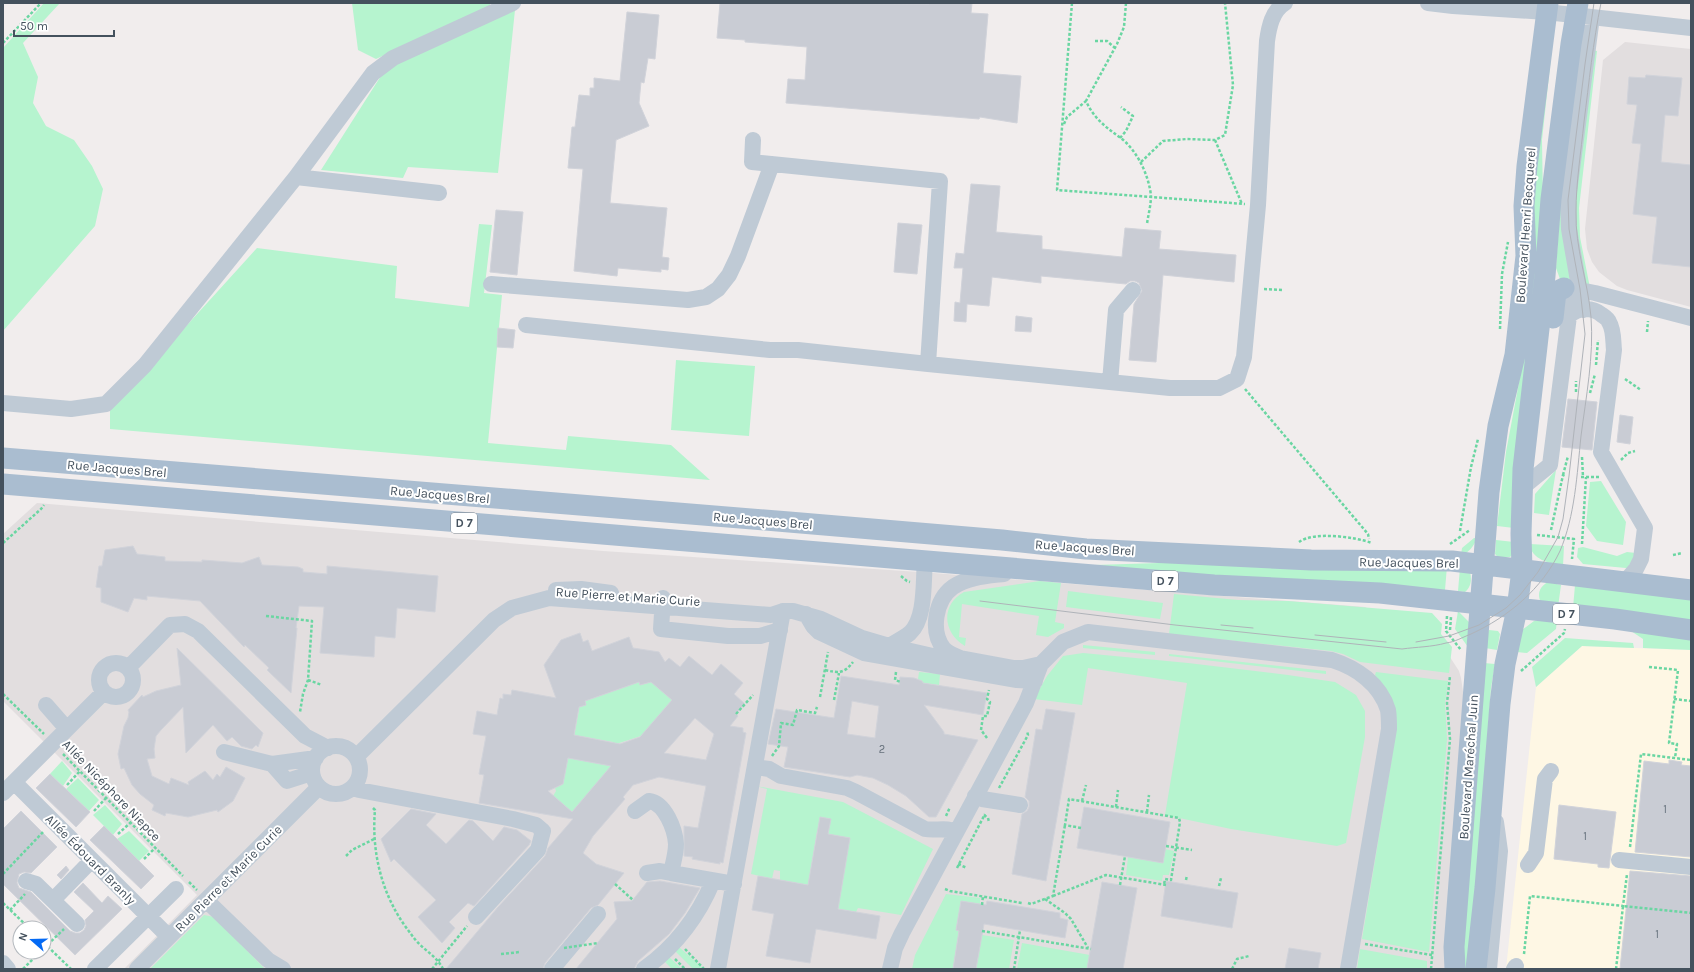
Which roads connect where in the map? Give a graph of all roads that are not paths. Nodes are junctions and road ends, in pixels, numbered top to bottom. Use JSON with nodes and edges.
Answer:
{"nodes":[{"id":1,"x":513,"y":3,"type":"edge"},
{"id":2,"x":1428,"y":3,"type":"edge"},
{"id":3,"x":1281,"y":4,"type":"edge"},
{"id":4,"x":1566,"y":9,"type":"edge"},
{"id":5,"x":1691,"y":28,"type":"edge"},
{"id":6,"x":754,"y":140,"type":"dead end"},
{"id":7,"x":772,"y":164,"type":"junction"},
{"id":8,"x":296,"y":177,"type":"junction"},
{"id":9,"x":439,"y":193,"type":"dead end"},
{"id":10,"x":1545,"y":276,"type":"junction"},
{"id":11,"x":491,"y":284,"type":"dead end"},
{"id":12,"x":1572,"y":289,"type":"junction"},
{"id":13,"x":1133,"y":290,"type":"dead end"},
{"id":14,"x":1576,"y":313,"type":"junction"},
{"id":15,"x":1691,"y":318,"type":"edge"},
{"id":16,"x":526,"y":325,"type":"dead end"},
{"id":17,"x":928,"y":364,"type":"junction"},
{"id":18,"x":1110,"y":382,"type":"junction"},
{"id":19,"x":3,"y":403,"type":"edge"},
{"id":20,"x":1529,"y":410,"type":"junction"},
{"id":21,"x":3,"y":458,"type":"edge"},
{"id":22,"x":3,"y":484,"type":"edge"},
{"id":23,"x":1523,"y":487,"type":"junction"},
{"id":24,"x":978,"y":538,"type":"junction"},
{"id":25,"x":925,"y":561,"type":"junction"},
{"id":26,"x":1484,"y":565,"type":"junction"},
{"id":27,"x":1032,"y":570,"type":"junction"},
{"id":28,"x":1522,"y":570,"type":"junction"},
{"id":29,"x":1623,"y":581,"type":"junction"},
{"id":30,"x":1691,"y":590,"type":"edge"},
{"id":31,"x":662,"y":602,"type":"junction"},
{"id":32,"x":1480,"y":605,"type":"junction"},
{"id":33,"x":1517,"y":609,"type":"junction"},
{"id":34,"x":777,"y":613,"type":"junction"},
{"id":35,"x":806,"y":614,"type":"junction"},
{"id":36,"x":780,"y":630,"type":"junction"},
{"id":37,"x":1691,"y":630,"type":"edge"},
{"id":38,"x":1078,"y":637,"type":"junction"},
{"id":39,"x":889,"y":646,"type":"junction"},
{"id":40,"x":960,"y":658,"type":"junction"},
{"id":41,"x":1041,"y":664,"type":"junction"},
{"id":42,"x":128,"y":668,"type":"junction"},
{"id":43,"x":1035,"y":680,"type":"junction"},
{"id":44,"x":104,"y":692,"type":"junction"},
{"id":45,"x":46,"y":705,"type":"dead end"},
{"id":46,"x":67,"y":729,"type":"junction"},
{"id":47,"x":224,"y":752,"type":"dead end"},
{"id":48,"x":352,"y":754,"type":"junction"},
{"id":49,"x":272,"y":764,"type":"junction"},
{"id":50,"x":319,"y":767,"type":"junction"},
{"id":51,"x":755,"y":767,"type":"junction"},
{"id":52,"x":1551,"y":771,"type":"dead end"},
{"id":53,"x":357,"y":786,"type":"junction"},
{"id":54,"x":8,"y":787,"type":"edge"},
{"id":55,"x":1492,"y":793,"type":"junction"},
{"id":56,"x":975,"y":796,"type":"junction"},
{"id":57,"x":1020,"y":805,"type":"dead end"},
{"id":58,"x":635,"y":811,"type":"dead end"},
{"id":59,"x":956,"y":832,"type":"junction"},
{"id":60,"x":92,"y":860,"type":"junction"},
{"id":61,"x":1624,"y":860,"type":"road end"},
{"id":62,"x":1528,"y":865,"type":"dead end"},
{"id":63,"x":1691,"y":867,"type":"edge"},
{"id":64,"x":671,"y":872,"type":"junction"},
{"id":65,"x":647,"y":873,"type":"dead end"},
{"id":66,"x":714,"y":881,"type":"junction"},
{"id":67,"x":31,"y":882,"type":"road end"},
{"id":68,"x":734,"y":884,"type":"junction"},
{"id":69,"x":176,"y":889,"type":"dead end"},
{"id":70,"x":53,"y":900,"type":"junction"},
{"id":71,"x":206,"y":900,"type":"junction"},
{"id":72,"x":598,"y":914,"type":"dead end"},
{"id":73,"x":148,"y":916,"type":"junction"},
{"id":74,"x":476,"y":917,"type":"road end"},
{"id":75,"x":75,"y":922,"type":"road end"},
{"id":76,"x":169,"y":937,"type":"junction"},
{"id":77,"x":3,"y":963,"type":"edge"},
{"id":78,"x":8,"y":969,"type":"edge"},
{"id":79,"x":95,"y":969,"type":"edge"},
{"id":80,"x":137,"y":969,"type":"edge"},
{"id":81,"x":283,"y":969,"type":"edge"},
{"id":82,"x":552,"y":969,"type":"edge"},
{"id":83,"x":644,"y":969,"type":"edge"},
{"id":84,"x":718,"y":969,"type":"edge"},
{"id":85,"x":890,"y":969,"type":"edge"},
{"id":86,"x":1339,"y":969,"type":"edge"},
{"id":87,"x":1348,"y":969,"type":"edge"},
{"id":88,"x":1455,"y":969,"type":"edge"},
{"id":89,"x":1476,"y":969,"type":"edge"},
{"id":90,"x":1489,"y":969,"type":"edge"}],
"edges":[{"from":1,"to":8,"type":"street"},
{"from":2,"to":4,"type":"street"},
{"from":3,"to":18,"type":"street"},
{"from":4,"to":5,"type":"street"},
{"from":4,"to":10,"type":"main road","name":"Boulevard Henri Becquerel"},
{"from":4,"to":12,"type":"street"},
{"from":4,"to":26,"type":"main road","name":"Boulevard Henri Becquerel"},
{"from":6,"to":7,"type":"street"},
{"from":7,"to":11,"type":"street"},
{"from":7,"to":17,"type":"street"},
{"from":8,"to":9,"type":"street"},
{"from":8,"to":19,"type":"street"},
{"from":10,"to":12,"type":"street"},
{"from":10,"to":20,"type":"main road","name":"Boulevard Henri Becquerel"},
{"from":12,"to":14,"type":"street"},
{"from":12,"to":15,"type":"street"},
{"from":12,"to":20,"type":"main road"},
{"from":13,"to":18,"type":"street"},
{"from":14,"to":23,"type":"street"},
{"from":14,"to":29,"type":"street"},
{"from":16,"to":17,"type":"street"},
{"from":17,"to":18,"type":"street"},
{"from":20,"to":23,"type":"main road","name":"Boulevard Henri Becquerel"},
{"from":21,"to":24,"type":"main road","name":"Rue Jacques Brel","number":"D 7"},
{"from":22,"to":25,"type":"main road","name":"Rue Jacques Brel","number":"D 7"},
{"from":23,"to":28,"type":"main road","name":"Boulevard Henri Becquerel"},
{"from":24,"to":25,"type":"main road"},
{"from":24,"to":26,"type":"main road","name":"Rue Jacques Brel","number":"D 7"},
{"from":25,"to":27,"type":"main road","name":"Rue Jacques Brel","number":"D 7"},
{"from":25,"to":39,"type":"street"},
{"from":26,"to":28,"type":"main road","name":"Rue Jacques Brel","number":"D 7"},
{"from":26,"to":32,"type":"main road","name":"Boulevard Maréchal Juin"},
{"from":27,"to":32,"type":"main road","name":"Rue Jacques Brel","number":"D 7"},
{"from":27,"to":40,"type":"street"},
{"from":28,"to":29,"type":"main road","number":"D 7"},
{"from":28,"to":33,"type":"main road","name":"Boulevard Maréchal Juin"},
{"from":29,"to":30,"type":"main road","number":"D 7"},
{"from":31,"to":34,"type":"street","name":"Rue Pierre et Marie Curie"},
{"from":31,"to":36,"type":"street"},
{"from":31,"to":48,"type":"street","name":"Rue Pierre et Marie Curie"},
{"from":32,"to":33,"type":"main road","name":"Rue Jacques Brel","number":"D 7"},
{"from":32,"to":88,"type":"main road","name":"Boulevard Maréchal Juin"},
{"from":33,"to":37,"type":"main road","number":"D 7"},
{"from":33,"to":55,"type":"main road","name":"Boulevard Maréchal Juin"},
{"from":34,"to":35,"type":"street","name":"Rue Pierre et Marie Curie"},
{"from":34,"to":36,"type":"street"},
{"from":35,"to":39,"type":"street","name":"Rue Pierre et Marie Curie"},
{"from":35,"to":43,"type":"street"},
{"from":36,"to":51,"type":"street"},
{"from":38,"to":41,"type":"street"},
{"from":38,"to":86,"type":"street"},
{"from":38,"to":87,"type":"street"},
{"from":39,"to":40,"type":"street","name":"Rue Pierre et Marie Curie"},
{"from":40,"to":41,"type":"street"},
{"from":41,"to":43,"type":"street"},
{"from":42,"to":44,"type":"street"},
{"from":42,"to":44,"type":"street"},
{"from":42,"to":50,"type":"street"},
{"from":43,"to":56,"type":"street"},
{"from":44,"to":46,"type":"street"},
{"from":45,"to":46,"type":"street"},
{"from":46,"to":54,"type":"street"},
{"from":47,"to":49,"type":"street"},
{"from":48,"to":50,"type":"street"},
{"from":48,"to":53,"type":"street"},
{"from":49,"to":50,"type":"street"},
{"from":49,"to":50,"type":"street"},
{"from":50,"to":53,"type":"street"},
{"from":50,"to":71,"type":"street","name":"Rue Pierre et Marie Curie"},
{"from":51,"to":59,"type":"street"},
{"from":51,"to":68,"type":"street"},
{"from":52,"to":62,"type":"street"},
{"from":53,"to":74,"type":"street"},
{"from":54,"to":60,"type":"street","name":"Allée Édouard Branly"},
{"from":55,"to":89,"type":"main road","name":"Boulevard Maréchal Juin"},
{"from":55,"to":90,"type":"street"},
{"from":56,"to":57,"type":"street"},
{"from":56,"to":59,"type":"street"},
{"from":58,"to":64,"type":"street"},
{"from":59,"to":85,"type":"street"},
{"from":60,"to":70,"type":"street"},
{"from":60,"to":73,"type":"street","name":"Allée Édouard Branly"},
{"from":61,"to":63,"type":"street"},
{"from":64,"to":65,"type":"street"},
{"from":64,"to":66,"type":"street"},
{"from":66,"to":68,"type":"street"},
{"from":66,"to":83,"type":"street"},
{"from":67,"to":70,"type":"street"},
{"from":68,"to":84,"type":"street"},
{"from":69,"to":73,"type":"street"},
{"from":70,"to":75,"type":"street"},
{"from":71,"to":76,"type":"street","name":"Rue Pierre et Marie Curie"},
{"from":71,"to":81,"type":"street"},
{"from":72,"to":82,"type":"street"},
{"from":73,"to":76,"type":"street","name":"Allée Édouard Branly"},
{"from":73,"to":79,"type":"street"},
{"from":76,"to":80,"type":"street","name":"Rue Pierre et Marie Curie"},
{"from":77,"to":78,"type":"street"}]}
